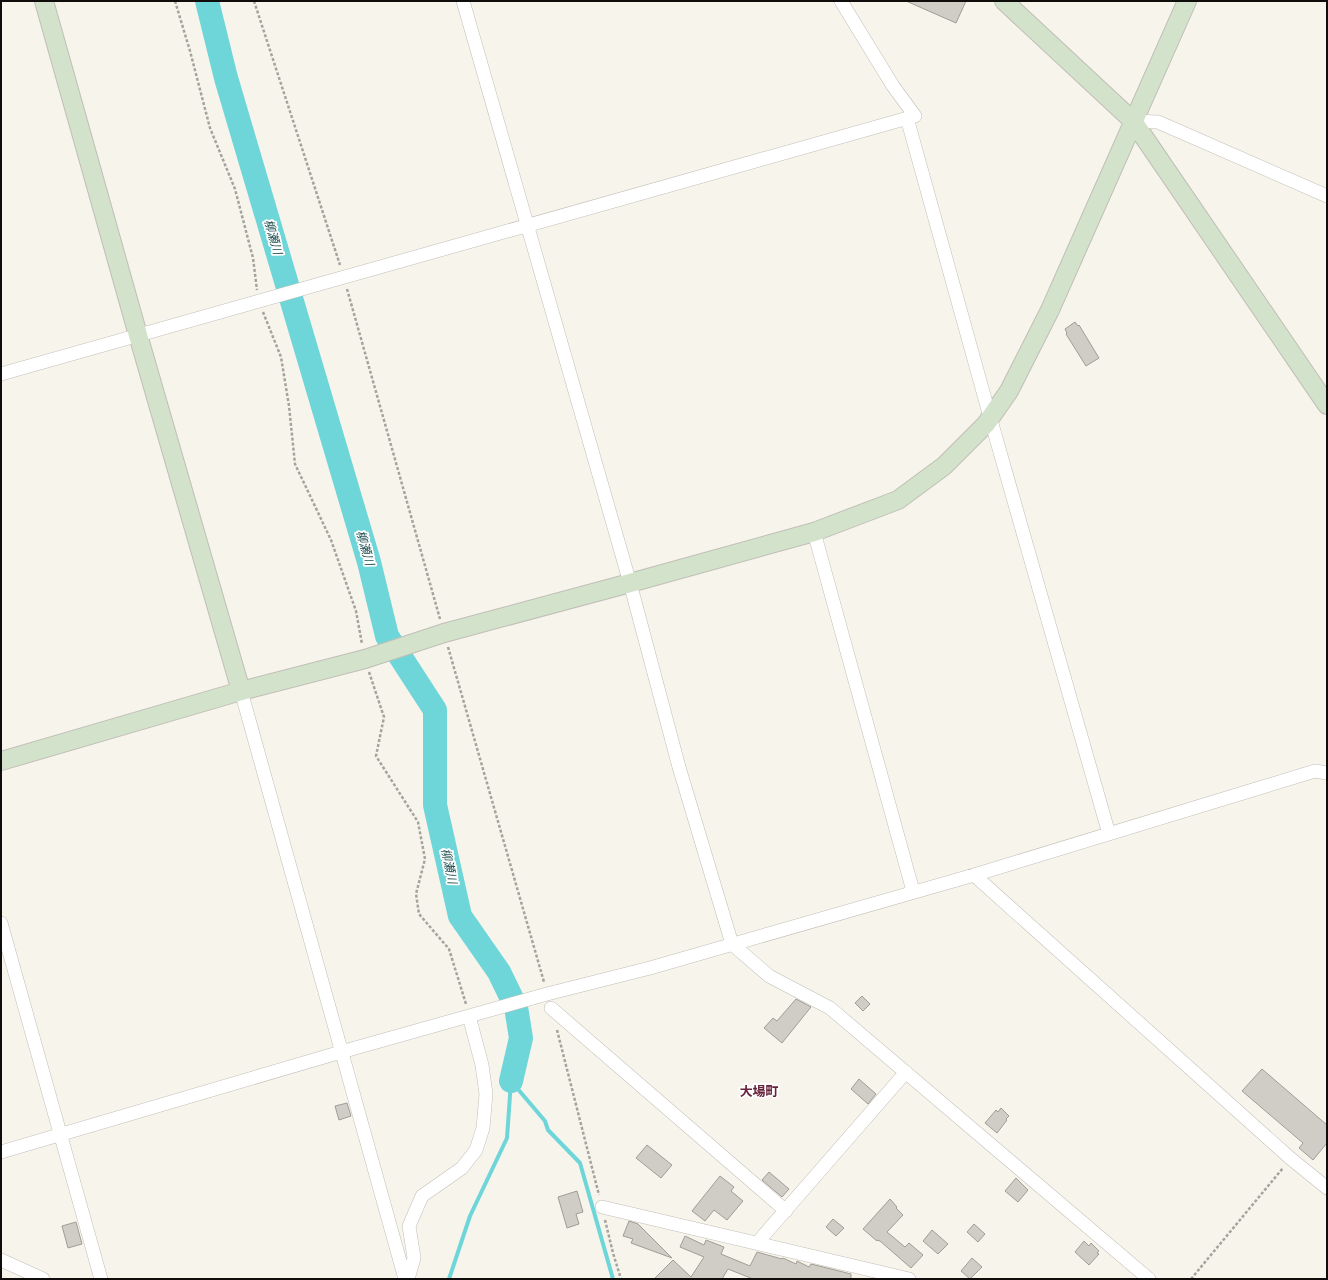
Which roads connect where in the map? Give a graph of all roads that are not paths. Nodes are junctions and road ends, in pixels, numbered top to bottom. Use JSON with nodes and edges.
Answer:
{"nodes":[{"id":1,"x":44,"y":1,"type":"edge"},
{"id":2,"x":462,"y":1,"type":"edge"},
{"id":3,"x":841,"y":1,"type":"edge"},
{"id":4,"x":1004,"y":1,"type":"edge"},
{"id":5,"x":1187,"y":1,"type":"edge"},
{"id":6,"x":907,"y":118,"type":"junction"},
{"id":7,"x":1133,"y":121,"type":"junction"},
{"id":8,"x":1327,"y":196,"type":"edge"},
{"id":9,"x":527,"y":225,"type":"junction"},
{"id":10,"x":138,"y":335,"type":"junction"},
{"id":11,"x":1,"y":374,"type":"edge"},
{"id":12,"x":1327,"y":405,"type":"edge"},
{"id":13,"x":990,"y":417,"type":"junction"},
{"id":14,"x":814,"y":532,"type":"junction"},
{"id":15,"x":630,"y":583,"type":"junction"},
{"id":16,"x":241,"y":692,"type":"junction"},
{"id":17,"x":1,"y":761,"type":"edge"},
{"id":18,"x":1327,"y":773,"type":"edge"},
{"id":19,"x":1109,"y":834,"type":"junction"},
{"id":20,"x":974,"y":875,"type":"junction"},
{"id":21,"x":913,"y":891,"type":"junction"},
{"id":22,"x":1,"y":923,"type":"edge"},
{"id":23,"x":732,"y":944,"type":"junction"},
{"id":24,"x":551,"y":1008,"type":"road end"},
{"id":25,"x":472,"y":1015,"type":"junction"},
{"id":26,"x":342,"y":1052,"type":"junction"},
{"id":27,"x":906,"y":1072,"type":"junction"},
{"id":28,"x":60,"y":1135,"type":"junction"},
{"id":29,"x":1,"y":1152,"type":"edge"},
{"id":30,"x":1327,"y":1188,"type":"edge"},
{"id":31,"x":602,"y":1207,"type":"road end"},
{"id":32,"x":786,"y":1211,"type":"junction"},
{"id":33,"x":758,"y":1243,"type":"junction"},
{"id":34,"x":1,"y":1260,"type":"edge"},
{"id":35,"x":43,"y":1279,"type":"edge"},
{"id":36,"x":101,"y":1279,"type":"edge"},
{"id":37,"x":406,"y":1279,"type":"edge"},
{"id":38,"x":909,"y":1279,"type":"edge"},
{"id":39,"x":1150,"y":1279,"type":"edge"}],
"edges":[{"from":1,"to":10,"type":"street"},
{"from":2,"to":9,"type":"street"},
{"from":3,"to":6,"type":"street"},
{"from":4,"to":7,"type":"street"},
{"from":5,"to":7,"type":"street"},
{"from":6,"to":9,"type":"street"},
{"from":6,"to":13,"type":"street"},
{"from":7,"to":8,"type":"street"},
{"from":7,"to":12,"type":"street"},
{"from":7,"to":13,"type":"street"},
{"from":9,"to":10,"type":"street"},
{"from":9,"to":15,"type":"street"},
{"from":10,"to":11,"type":"street"},
{"from":10,"to":16,"type":"street"},
{"from":13,"to":14,"type":"street"},
{"from":13,"to":19,"type":"street"},
{"from":14,"to":15,"type":"street"},
{"from":14,"to":21,"type":"street"},
{"from":15,"to":16,"type":"street"},
{"from":15,"to":23,"type":"street"},
{"from":16,"to":17,"type":"street"},
{"from":16,"to":26,"type":"street"},
{"from":18,"to":19,"type":"street"},
{"from":19,"to":20,"type":"street"},
{"from":20,"to":21,"type":"street"},
{"from":20,"to":30,"type":"street"},
{"from":21,"to":23,"type":"street"},
{"from":22,"to":28,"type":"street"},
{"from":23,"to":25,"type":"street"},
{"from":23,"to":27,"type":"street"},
{"from":24,"to":32,"type":"street"},
{"from":25,"to":26,"type":"street"},
{"from":25,"to":37,"type":"street"},
{"from":26,"to":28,"type":"street"},
{"from":26,"to":37,"type":"street"},
{"from":27,"to":32,"type":"street"},
{"from":27,"to":39,"type":"street"},
{"from":28,"to":29,"type":"street"},
{"from":28,"to":36,"type":"street"},
{"from":31,"to":33,"type":"street"},
{"from":32,"to":33,"type":"street"},
{"from":33,"to":38,"type":"street"},
{"from":34,"to":35,"type":"street"}]}
